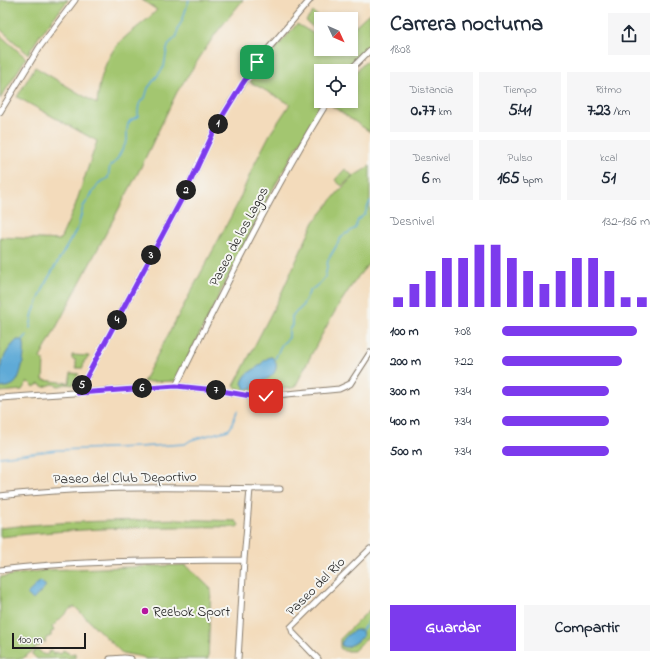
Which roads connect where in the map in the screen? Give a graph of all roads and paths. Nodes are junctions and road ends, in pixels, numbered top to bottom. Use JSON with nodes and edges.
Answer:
{"nodes":[{"id":1,"x":75,"y":0,"type":"edge"},
{"id":2,"x":310,"y":0,"type":"edge"},
{"id":3,"x":370,"y":50,"type":"edge"},
{"id":4,"x":356,"y":64,"type":"edge"},
{"id":5,"x":324,"y":108,"type":"edge"},
{"id":6,"x":0,"y":112,"type":"edge"},
{"id":7,"x":370,"y":353,"type":"edge"},
{"id":8,"x":176,"y":386,"type":"junction"},
{"id":9,"x":78,"y":393,"type":"junction"},
{"id":10,"x":0,"y":398,"type":"edge"},
{"id":11,"x":250,"y":489,"type":"junction"},
{"id":12,"x":280,"y":489,"type":"dead end"},
{"id":13,"x":0,"y":496,"type":"edge"},
{"id":14,"x":370,"y":549,"type":"edge"},
{"id":15,"x":244,"y":560,"type":"junction"},
{"id":16,"x":0,"y":570,"type":"edge"},
{"id":17,"x":110,"y":659,"type":"edge"},
{"id":18,"x":131,"y":659,"type":"edge"},
{"id":19,"x":238,"y":659,"type":"edge"},
{"id":20,"x":318,"y":659,"type":"edge"}],
"edges":[{"from":1,"to":6,"type":"street"},
{"from":2,"to":9,"type":"street"},
{"from":3,"to":4,"type":"street"},
{"from":5,"to":8,"type":"street","name":"Paseo de los Lagos"},
{"from":7,"to":8,"type":"street"},
{"from":8,"to":9,"type":"street"},
{"from":9,"to":10,"type":"street"},
{"from":11,"to":12,"type":"street","name":"Paseo del Club Deportivo"},
{"from":11,"to":13,"type":"street","name":"Paseo del Club Deportivo"},
{"from":11,"to":15,"type":"street"},
{"from":14,"to":20,"type":"street","name":"Paseo del Río"},
{"from":15,"to":16,"type":"street"},
{"from":15,"to":19,"type":"street"},
{"from":17,"to":18,"type":"street"}]}
